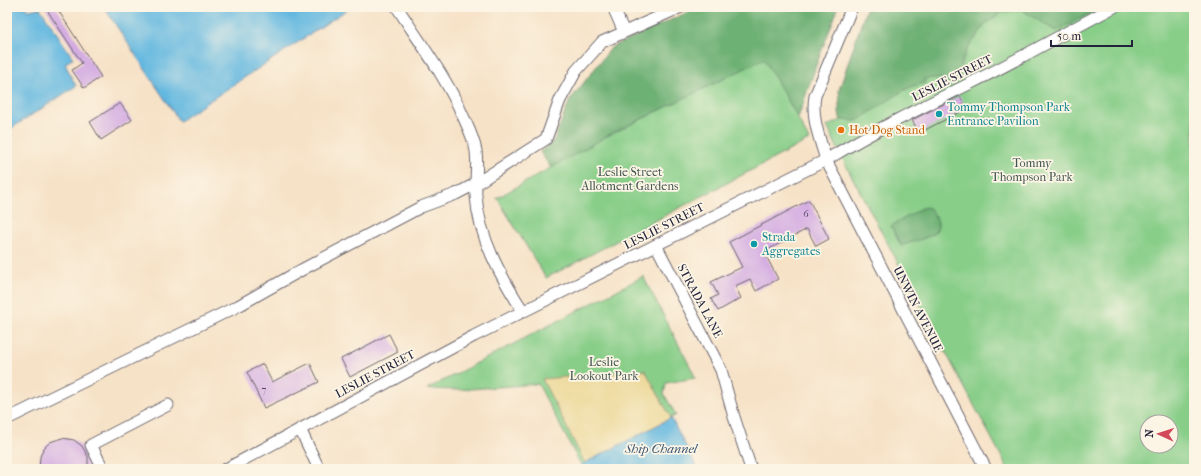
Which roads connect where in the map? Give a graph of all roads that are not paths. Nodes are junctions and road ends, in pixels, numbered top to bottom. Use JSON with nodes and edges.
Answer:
{"nodes":[{"id":1,"x":397,"y":7,"type":"edge"},
{"id":2,"x":613,"y":7,"type":"edge"},
{"id":3,"x":681,"y":7,"type":"edge"},
{"id":4,"x":852,"y":7,"type":"edge"},
{"id":5,"x":1114,"y":7,"type":"edge"},
{"id":6,"x":624,"y":32,"type":"junction"},
{"id":7,"x":826,"y":160,"type":"junction"},
{"id":8,"x":477,"y":183,"type":"junction"},
{"id":9,"x":656,"y":245,"type":"junction"},
{"id":10,"x":523,"y":311,"type":"junction"},
{"id":11,"x":168,"y":405,"type":"dead end"},
{"id":12,"x":7,"y":419,"type":"edge"},
{"id":13,"x":300,"y":429,"type":"junction"},
{"id":14,"x":103,"y":469,"type":"edge"},
{"id":15,"x":226,"y":469,"type":"edge"},
{"id":16,"x":319,"y":469,"type":"edge"},
{"id":17,"x":751,"y":469,"type":"edge"},
{"id":18,"x":986,"y":469,"type":"edge"}],
"edges":[{"from":1,"to":8,"type":"street"},
{"from":2,"to":6,"type":"street"},
{"from":3,"to":6,"type":"street"},
{"from":4,"to":7,"type":"street","name":"UNWIN AVENUE"},
{"from":5,"to":7,"type":"street","name":"LESLIE STREET"},
{"from":6,"to":8,"type":"street"},
{"from":7,"to":9,"type":"street","name":"LESLIE STREET"},
{"from":7,"to":18,"type":"street","name":"UNWIN AVENUE"},
{"from":8,"to":10,"type":"street"},
{"from":8,"to":12,"type":"street"},
{"from":9,"to":10,"type":"street","name":"LESLIE STREET"},
{"from":9,"to":17,"type":"street","name":"STRADA LANE"},
{"from":10,"to":13,"type":"street","name":"LESLIE STREET"},
{"from":11,"to":14,"type":"street"},
{"from":13,"to":15,"type":"street","name":"LESLIE STREET"},
{"from":13,"to":16,"type":"street"}]}
